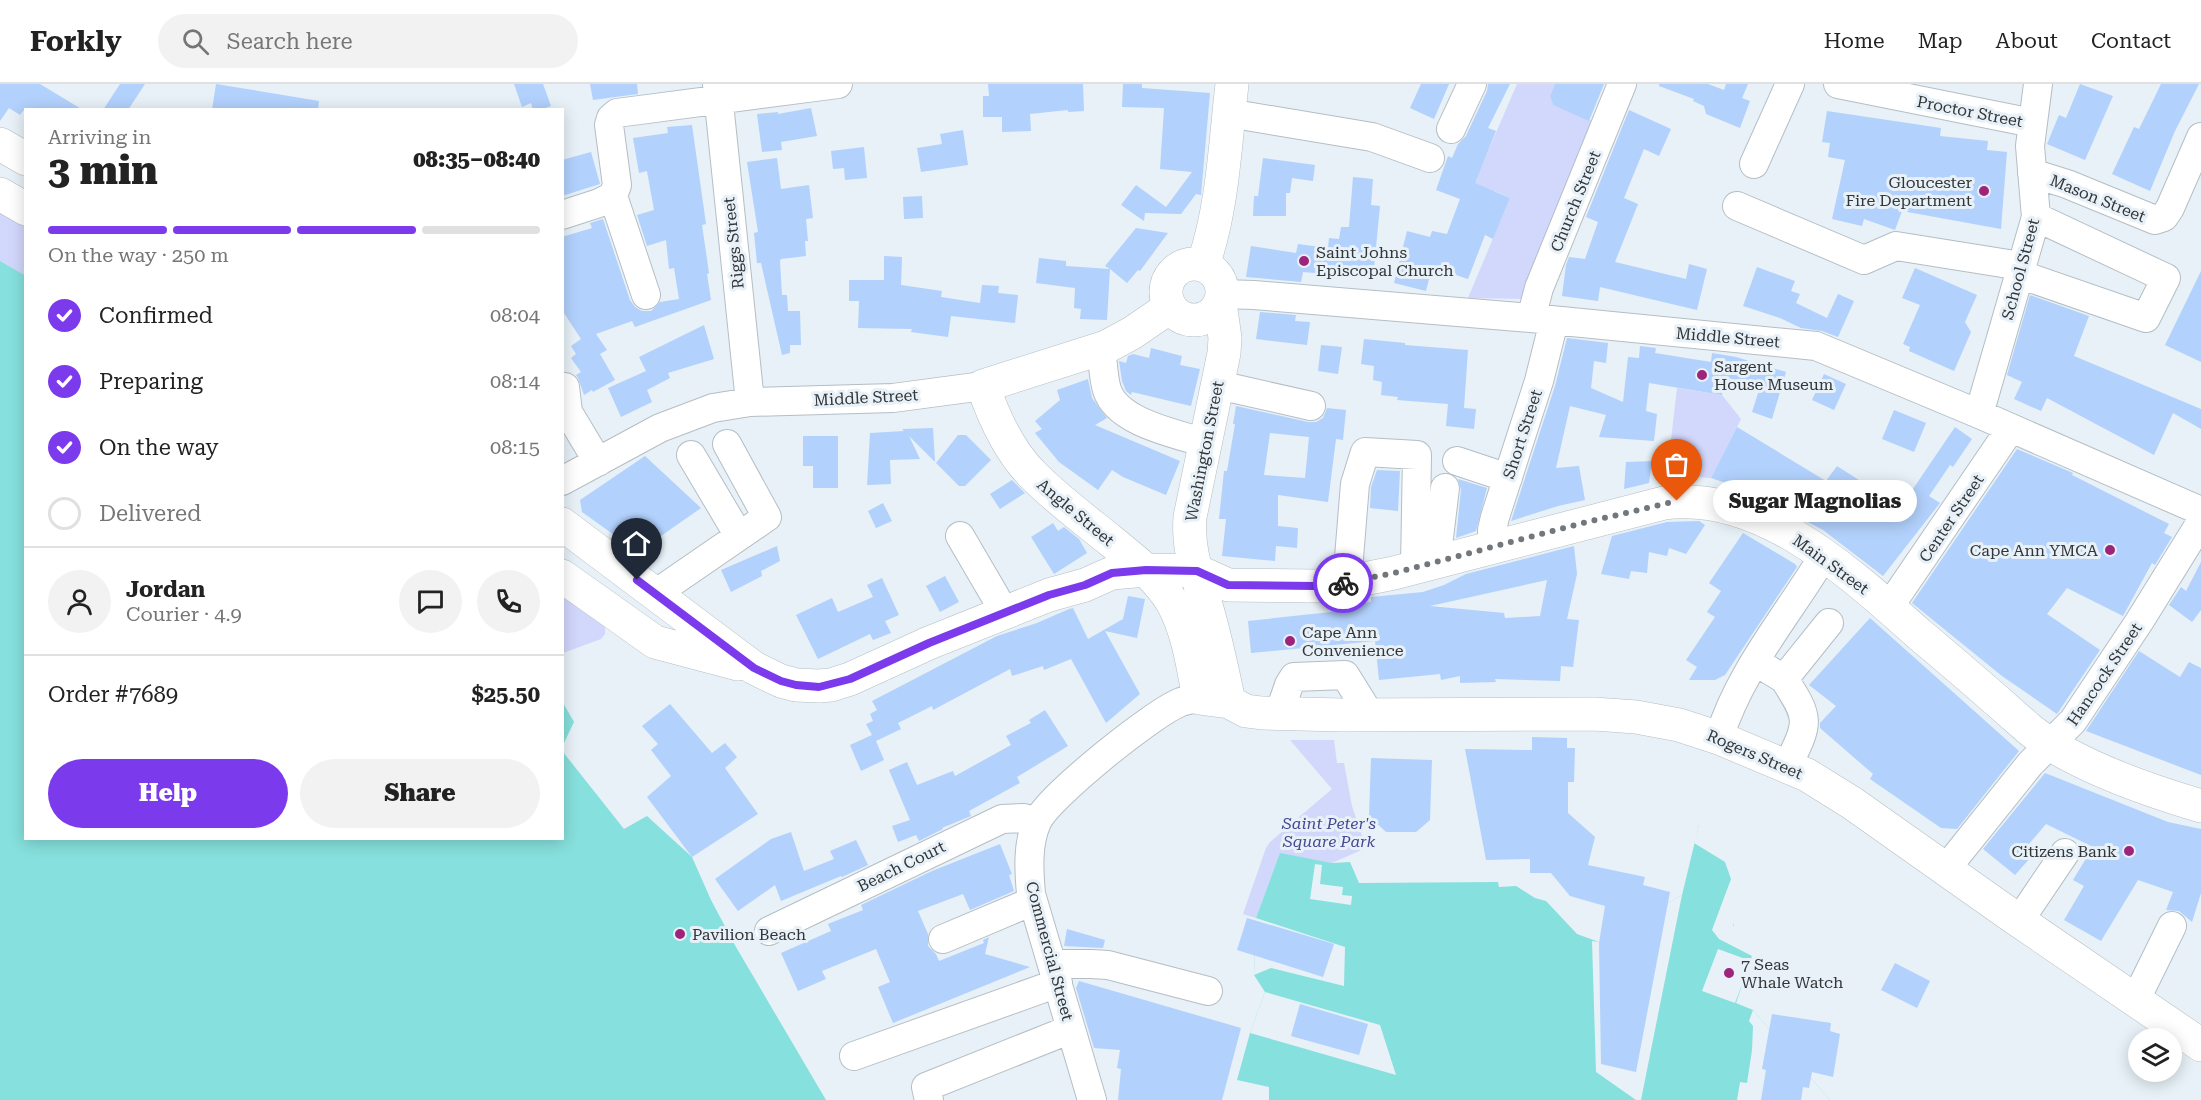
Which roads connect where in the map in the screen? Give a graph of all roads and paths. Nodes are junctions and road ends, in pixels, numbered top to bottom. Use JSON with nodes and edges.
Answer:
{"nodes":[{"id":1,"x":838,"y":84,"type":"edge"},
{"id":2,"x":1472,"y":84,"type":"edge"},
{"id":3,"x":1622,"y":84,"type":"edge"},
{"id":4,"x":1790,"y":84,"type":"edge"},
{"id":5,"x":1838,"y":84,"type":"edge"},
{"id":6,"x":2038,"y":84,"type":"edge"},
{"id":7,"x":717,"y":92,"type":"edge"},
{"id":8,"x":1230,"y":98,"type":"edge"},
{"id":9,"x":2033,"y":123,"type":"junction"},
{"id":10,"x":1451,"y":129,"type":"dead end"},
{"id":11,"x":2201,"y":137,"type":"edge"},
{"id":12,"x":0,"y":144,"type":"edge"},
{"id":13,"x":24,"y":158,"type":"edge"},
{"id":14,"x":1430,"y":158,"type":"dead end"},
{"id":15,"x":1754,"y":164,"type":"dead end"},
{"id":16,"x":2032,"y":173,"type":"junction"},
{"id":17,"x":0,"y":194,"type":"edge"},
{"id":18,"x":613,"y":196,"type":"junction"},
{"id":19,"x":1737,"y":206,"type":"dead end"},
{"id":20,"x":24,"y":208,"type":"edge"},
{"id":21,"x":564,"y":214,"type":"edge"},
{"id":22,"x":2036,"y":217,"type":"junction"},
{"id":23,"x":1203,"y":265,"type":"junction"},
{"id":24,"x":2020,"y":270,"type":"junction"},
{"id":25,"x":646,"y":295,"type":"dead end"},
{"id":26,"x":1221,"y":299,"type":"junction"},
{"id":27,"x":1170,"y":306,"type":"junction"},
{"id":28,"x":1543,"y":320,"type":"junction"},
{"id":29,"x":1101,"y":348,"type":"junction"},
{"id":30,"x":1218,"y":385,"type":"junction"},
{"id":31,"x":983,"y":386,"type":"junction"},
{"id":32,"x":565,"y":387,"type":"dead end"},
{"id":33,"x":750,"y":402,"type":"junction"},
{"id":34,"x":1311,"y":406,"type":"dead end"},
{"id":35,"x":1979,"y":414,"type":"junction"},
{"id":36,"x":2011,"y":428,"type":"junction"},
{"id":37,"x":1205,"y":443,"type":"junction"},
{"id":38,"x":727,"y":444,"type":"dead end"},
{"id":39,"x":691,"y":455,"type":"dead end"},
{"id":40,"x":1457,"y":460,"type":"dead end"},
{"id":41,"x":598,"y":462,"type":"junction"},
{"id":42,"x":1508,"y":478,"type":"junction"},
{"id":43,"x":564,"y":480,"type":"edge"},
{"id":44,"x":1445,"y":488,"type":"dead end"},
{"id":45,"x":2201,"y":511,"type":"edge"},
{"id":46,"x":2201,"y":522,"type":"edge"},
{"id":47,"x":564,"y":526,"type":"edge"},
{"id":48,"x":739,"y":536,"type":"junction"},
{"id":49,"x":960,"y":536,"type":"dead end"},
{"id":50,"x":1493,"y":548,"type":"junction"},
{"id":51,"x":1824,"y":555,"type":"junction"},
{"id":52,"x":1426,"y":565,"type":"junction"},
{"id":53,"x":1146,"y":570,"type":"junction"},
{"id":54,"x":1197,"y":571,"type":"junction"},
{"id":55,"x":564,"y":577,"type":"edge"},
{"id":56,"x":1347,"y":582,"type":"junction"},
{"id":57,"x":1228,"y":585,"type":"junction"},
{"id":58,"x":655,"y":594,"type":"junction"},
{"id":59,"x":1889,"y":607,"type":"junction"},
{"id":60,"x":1208,"y":611,"type":"junction"},
{"id":61,"x":1005,"y":613,"type":"junction"},
{"id":62,"x":1829,"y":623,"type":"dead end"},
{"id":63,"x":1185,"y":636,"type":"junction"},
{"id":64,"x":1755,"y":662,"type":"junction"},
{"id":65,"x":754,"y":668,"type":"junction"},
{"id":66,"x":1784,"y":679,"type":"junction"},
{"id":67,"x":1214,"y":700,"type":"junction"},
{"id":68,"x":1719,"y":738,"type":"junction"},
{"id":69,"x":2051,"y":744,"type":"junction"},
{"id":70,"x":1787,"y":767,"type":"junction"},
{"id":71,"x":2201,"y":806,"type":"edge"},
{"id":72,"x":1036,"y":822,"type":"junction"},
{"id":73,"x":2066,"y":853,"type":"dead end"},
{"id":74,"x":1946,"y":870,"type":"junction"},
{"id":75,"x":1033,"y":901,"type":"junction"},
{"id":76,"x":2019,"y":921,"type":"junction"},
{"id":77,"x":2172,"y":926,"type":"dead end"},
{"id":78,"x":769,"y":931,"type":"dead end"},
{"id":79,"x":943,"y":939,"type":"dead end"},
{"id":80,"x":1055,"y":974,"type":"junction"},
{"id":81,"x":1208,"y":991,"type":"dead end"},
{"id":82,"x":2135,"y":1001,"type":"junction"},
{"id":83,"x":1071,"y":1029,"type":"junction"},
{"id":84,"x":2201,"y":1046,"type":"edge"},
{"id":85,"x":854,"y":1056,"type":"dead end"},
{"id":86,"x":929,"y":1100,"type":"edge"},
{"id":87,"x":1092,"y":1100,"type":"edge"}],
"edges":[{"from":1,"to":7,"type":"street"},
{"from":2,"to":10,"type":"street"},
{"from":3,"to":28,"type":"street","name":"Church Street"},
{"from":4,"to":15,"type":"street"},
{"from":5,"to":9,"type":"street","name":"Proctor Street"},
{"from":6,"to":9,"type":"street","name":"School Street"},
{"from":7,"to":18,"type":"street"},
{"from":7,"to":33,"type":"street","name":"Riggs Street"},
{"from":8,"to":14,"type":"street"},
{"from":8,"to":23,"type":"main road"},
{"from":9,"to":16,"type":"street","name":"School Street"},
{"from":11,"to":16,"type":"street","name":"Mason Street"},
{"from":12,"to":13,"type":"main road"},
{"from":16,"to":22,"type":"street","name":"School Street"},
{"from":17,"to":20,"type":"main road"},
{"from":18,"to":21,"type":"street"},
{"from":18,"to":25,"type":"street"},
{"from":19,"to":24,"type":"street"},
{"from":22,"to":24,"type":"street","name":"School Street"},
{"from":22,"to":24,"type":"street"},
{"from":23,"to":26,"type":"main road"},
{"from":23,"to":27,"type":"main road"},
{"from":24,"to":35,"type":"street","name":"School Street"},
{"from":26,"to":27,"type":"main road"},
{"from":26,"to":28,"type":"street","name":"Middle Street"},
{"from":26,"to":30,"type":"main road","name":"Washington Street"},
{"from":27,"to":29,"type":"main road","name":"Middle Street"},
{"from":28,"to":35,"type":"street","name":"Middle Street"},
{"from":28,"to":42,"type":"street","name":"Short Street"},
{"from":29,"to":31,"type":"main road","name":"Middle Street"},
{"from":29,"to":37,"type":"street"},
{"from":30,"to":34,"type":"street"},
{"from":30,"to":37,"type":"main road","name":"Washington Street"},
{"from":31,"to":33,"type":"street","name":"Middle Street"},
{"from":31,"to":53,"type":"main road","name":"Angle Street"},
{"from":32,"to":41,"type":"street"},
{"from":33,"to":41,"type":"street","name":"Middle Street"},
{"from":35,"to":36,"type":"street","name":"Middle Street"},
{"from":36,"to":45,"type":"street","name":"Middle Street"},
{"from":36,"to":59,"type":"street","name":"Center Street"},
{"from":37,"to":54,"type":"main road","name":"Washington Street"},
{"from":38,"to":48,"type":"street"},
{"from":39,"to":48,"type":"street"},
{"from":40,"to":42,"type":"street"},
{"from":41,"to":43,"type":"street","name":"Middle Street"},
{"from":42,"to":50,"type":"street","name":"Short Street"},
{"from":44,"to":52,"type":"street"},
{"from":46,"to":69,"type":"street","name":"Hancock Street"},
{"from":47,"to":58,"type":"main road"},
{"from":48,"to":58,"type":"street"},
{"from":49,"to":61,"type":"street"},
{"from":50,"to":51,"type":"main road","name":"Main Street"},
{"from":50,"to":52,"type":"main road","name":"Main Street"},
{"from":51,"to":59,"type":"main road","name":"Main Street"},
{"from":51,"to":64,"type":"street"},
{"from":52,"to":56,"type":"main road","name":"Main Street"},
{"from":52,"to":56,"type":"street"},
{"from":53,"to":54,"type":"main road"},
{"from":53,"to":61,"type":"main road"},
{"from":53,"to":63,"type":"main road","name":"Angle Street"},
{"from":54,"to":57,"type":"main road","name":"Main Street"},
{"from":54,"to":60,"type":"main road","name":"Washington Street"},
{"from":55,"to":65,"type":"main road"},
{"from":56,"to":57,"type":"main road","name":"Main Street"},
{"from":57,"to":60,"type":"main road"},
{"from":58,"to":65,"type":"main road"},
{"from":59,"to":69,"type":"main road","name":"Main Street"},
{"from":60,"to":63,"type":"main road"},
{"from":60,"to":67,"type":"main road","name":"Washington Street"},
{"from":61,"to":65,"type":"main road"},
{"from":62,"to":66,"type":"street"},
{"from":63,"to":67,"type":"main road","name":"Angle Street"},
{"from":64,"to":66,"type":"street"},
{"from":64,"to":68,"type":"street"},
{"from":66,"to":70,"type":"street"},
{"from":67,"to":68,"type":"main road","name":"Rogers Street"},
{"from":67,"to":72,"type":"street","name":"Commercial Street"},
{"from":68,"to":70,"type":"main road","name":"Rogers Street"},
{"from":69,"to":71,"type":"main road","name":"Main Street"},
{"from":69,"to":74,"type":"street","name":"Hancock Street"},
{"from":70,"to":74,"type":"main road","name":"Rogers Street"},
{"from":72,"to":75,"type":"street","name":"Commercial Street"},
{"from":72,"to":78,"type":"street","name":"Beach Court"},
{"from":73,"to":76,"type":"street"},
{"from":74,"to":76,"type":"main road","name":"Rogers Street"},
{"from":75,"to":79,"type":"street"},
{"from":75,"to":80,"type":"street","name":"Commercial Street"},
{"from":76,"to":82,"type":"main road","name":"Rogers Street"},
{"from":77,"to":82,"type":"street"},
{"from":80,"to":81,"type":"street"},
{"from":80,"to":83,"type":"street","name":"Commercial Street"},
{"from":80,"to":85,"type":"street"},
{"from":82,"to":84,"type":"main road","name":"Rogers Street"},
{"from":83,"to":86,"type":"street"},
{"from":83,"to":87,"type":"street","name":"Commercial Street"}]}
